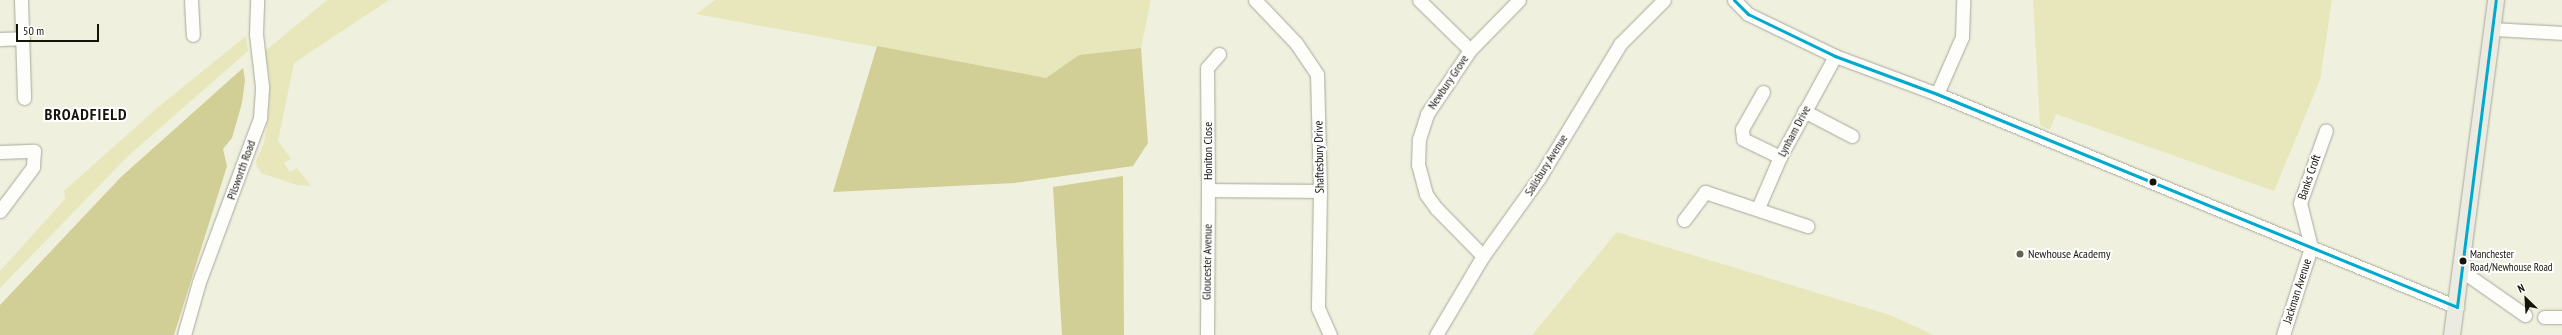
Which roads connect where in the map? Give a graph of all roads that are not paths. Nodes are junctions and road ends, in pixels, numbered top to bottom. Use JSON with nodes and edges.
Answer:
{"nodes":[{"id":1,"x":22,"y":0,"type":"edge"},
{"id":2,"x":191,"y":0,"type":"edge"},
{"id":3,"x":257,"y":0,"type":"edge"},
{"id":4,"x":1255,"y":0,"type":"edge"},
{"id":5,"x":1419,"y":0,"type":"edge"},
{"id":6,"x":1519,"y":0,"type":"edge"},
{"id":7,"x":1664,"y":0,"type":"edge"},
{"id":8,"x":1734,"y":0,"type":"edge"},
{"id":9,"x":1963,"y":0,"type":"edge"},
{"id":10,"x":2496,"y":0,"type":"edge"},
{"id":11,"x":2493,"y":29,"type":"junction"},
{"id":12,"x":2562,"y":33,"type":"edge"},
{"id":13,"x":193,"y":35,"type":"dead end"},
{"id":14,"x":23,"y":38,"type":"junction"},
{"id":15,"x":0,"y":39,"type":"edge"},
{"id":16,"x":1470,"y":50,"type":"junction"},
{"id":17,"x":1219,"y":54,"type":"dead end"},
{"id":18,"x":1835,"y":56,"type":"junction"},
{"id":19,"x":1763,"y":92,"type":"dead end"},
{"id":20,"x":1937,"y":94,"type":"junction"},
{"id":21,"x":24,"y":98,"type":"dead end"},
{"id":22,"x":1804,"y":111,"type":"junction"},
{"id":23,"x":2326,"y":130,"type":"dead end"},
{"id":24,"x":1852,"y":136,"type":"dead end"},
{"id":25,"x":0,"y":152,"type":"edge"},
{"id":26,"x":1780,"y":157,"type":"junction"},
{"id":27,"x":1208,"y":190,"type":"junction"},
{"id":28,"x":1320,"y":191,"type":"junction"},
{"id":29,"x":1758,"y":208,"type":"junction"},
{"id":30,"x":0,"y":211,"type":"edge"},
{"id":31,"x":1684,"y":220,"type":"dead end"},
{"id":32,"x":1807,"y":226,"type":"dead end"},
{"id":33,"x":2311,"y":247,"type":"junction"},
{"id":34,"x":1483,"y":256,"type":"junction"},
{"id":35,"x":2462,"y":271,"type":"junction"},
{"id":36,"x":2457,"y":307,"type":"junction"},
{"id":37,"x":2525,"y":315,"type":"dead end"},
{"id":38,"x":2544,"y":317,"type":"dead end"},
{"id":39,"x":2562,"y":317,"type":"edge"},
{"id":40,"x":184,"y":335,"type":"edge"},
{"id":41,"x":1206,"y":335,"type":"edge"},
{"id":42,"x":1330,"y":335,"type":"edge"},
{"id":43,"x":1436,"y":335,"type":"edge"},
{"id":44,"x":2283,"y":335,"type":"edge"},
{"id":45,"x":2452,"y":335,"type":"edge"}],
"edges":[{"from":1,"to":14,"type":"street"},
{"from":2,"to":13,"type":"street"},
{"from":3,"to":40,"type":"street","name":"Pilsworth Road"},
{"from":4,"to":28,"type":"street","name":"Shaftesbury Drive"},
{"from":5,"to":16,"type":"street"},
{"from":6,"to":16,"type":"street","name":"Newbury Grove"},
{"from":7,"to":34,"type":"street","name":"Salisbury Avenue"},
{"from":8,"to":18,"type":"street"},
{"from":9,"to":20,"type":"street"},
{"from":10,"to":11,"type":"main road"},
{"from":11,"to":12,"type":"street"},
{"from":11,"to":35,"type":"main road"},
{"from":14,"to":15,"type":"street"},
{"from":14,"to":21,"type":"street"},
{"from":16,"to":34,"type":"street","name":"Newbury Grove"},
{"from":17,"to":27,"type":"street","name":"Honiton Close"},
{"from":18,"to":20,"type":"street"},
{"from":18,"to":22,"type":"street","name":"Lynham Drive"},
{"from":19,"to":26,"type":"street"},
{"from":20,"to":33,"type":"street"},
{"from":22,"to":24,"type":"street"},
{"from":22,"to":26,"type":"street","name":"Lynham Drive"},
{"from":23,"to":33,"type":"street","name":"Banks Croft"},
{"from":25,"to":30,"type":"street"},
{"from":26,"to":29,"type":"street","name":"Lynham Drive"},
{"from":27,"to":28,"type":"street","name":"Honiton Close"},
{"from":27,"to":41,"type":"street","name":"Gloucester Avenue"},
{"from":28,"to":42,"type":"street","name":"Shaftesbury Drive"},
{"from":29,"to":31,"type":"street"},
{"from":29,"to":32,"type":"street"},
{"from":33,"to":36,"type":"street"},
{"from":33,"to":44,"type":"street","name":"Jackman Avenue"},
{"from":34,"to":43,"type":"street","name":"Salisbury Avenue"},
{"from":35,"to":36,"type":"main road"},
{"from":35,"to":37,"type":"street"},
{"from":36,"to":45,"type":"main road"},
{"from":38,"to":39,"type":"street"}]}
